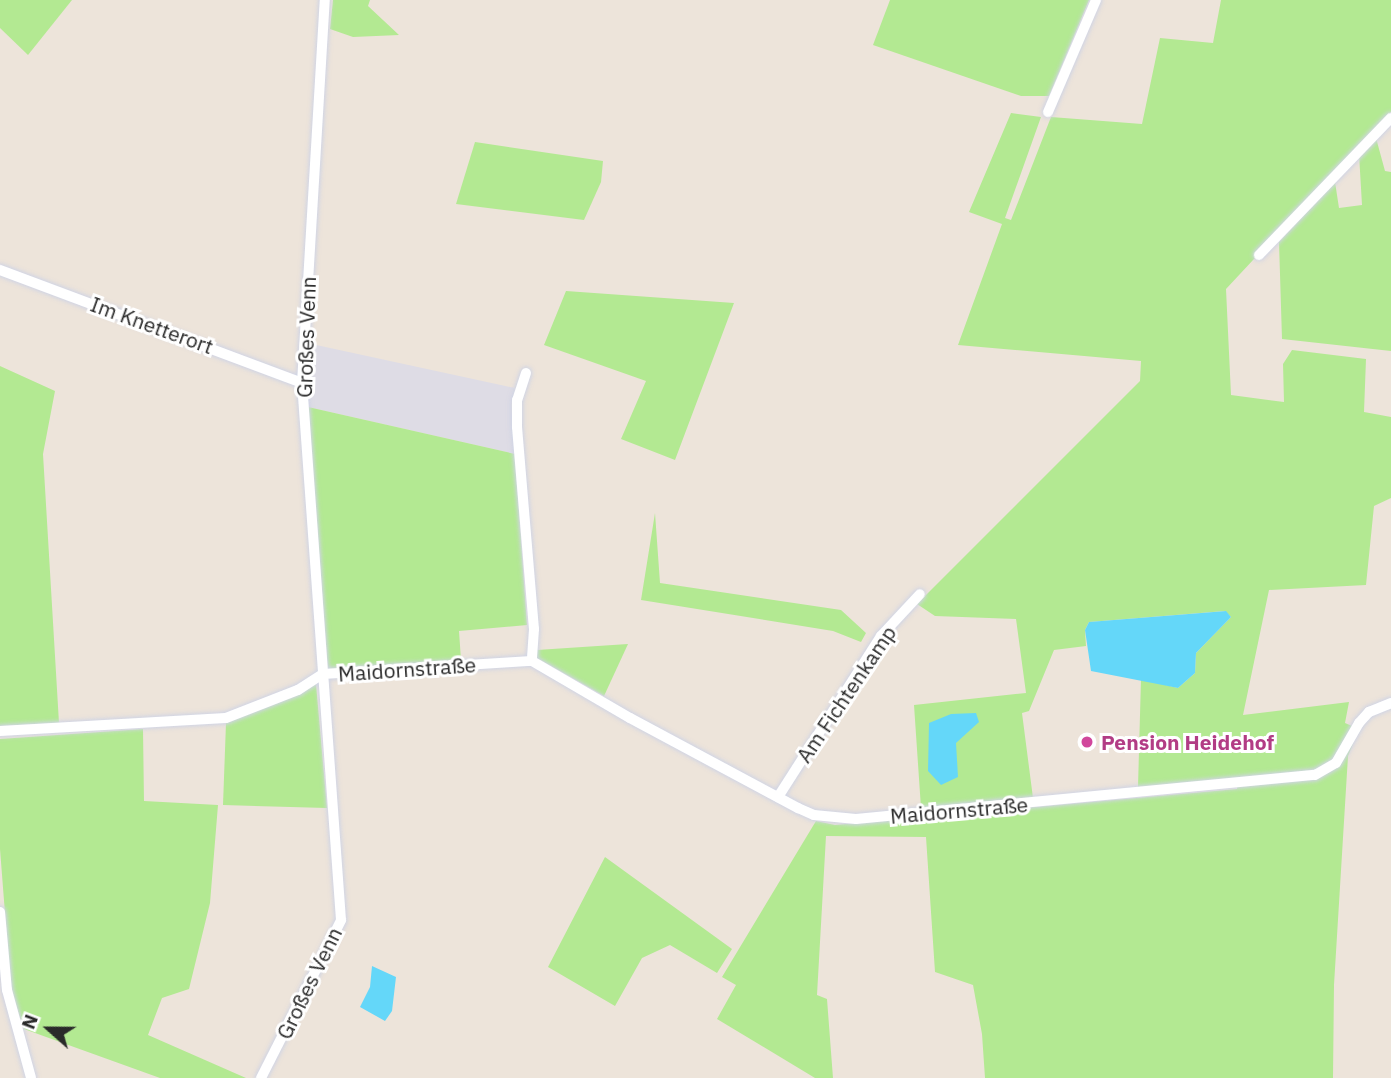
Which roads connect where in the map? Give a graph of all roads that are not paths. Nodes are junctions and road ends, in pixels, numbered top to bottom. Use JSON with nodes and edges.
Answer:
{"nodes":[{"id":1,"x":325,"y":0,"type":"edge"},
{"id":2,"x":1096,"y":0,"type":"edge"},
{"id":3,"x":1048,"y":112,"type":"dead end"},
{"id":4,"x":1391,"y":118,"type":"edge"},
{"id":5,"x":1259,"y":256,"type":"dead end"},
{"id":6,"x":0,"y":270,"type":"edge"},
{"id":7,"x":526,"y":373,"type":"dead end"},
{"id":8,"x":302,"y":383,"type":"junction"},
{"id":9,"x":920,"y":594,"type":"dead end"},
{"id":10,"x":532,"y":661,"type":"junction"},
{"id":11,"x":323,"y":674,"type":"junction"},
{"id":12,"x":1391,"y":703,"type":"edge"},
{"id":13,"x":0,"y":731,"type":"edge"},
{"id":14,"x":778,"y":797,"type":"junction"},
{"id":15,"x":0,"y":912,"type":"edge"},
{"id":16,"x":31,"y":1078,"type":"edge"},
{"id":17,"x":261,"y":1078,"type":"edge"}],
"edges":[{"from":1,"to":8,"type":"street","name":"Großes Venn"},
{"from":2,"to":3,"type":"street"},
{"from":4,"to":5,"type":"street"},
{"from":6,"to":8,"type":"street","name":"Im Knetterort"},
{"from":7,"to":10,"type":"street"},
{"from":8,"to":11,"type":"street","name":"Großes Venn"},
{"from":9,"to":14,"type":"street","name":"Am Fichtenkamp"},
{"from":10,"to":11,"type":"street","name":"Maidornstraße"},
{"from":10,"to":14,"type":"street","name":"Maidornstraße"},
{"from":11,"to":13,"type":"street"},
{"from":11,"to":17,"type":"street","name":"Großes Venn"},
{"from":12,"to":14,"type":"street","name":"Maidornstraße"},
{"from":15,"to":16,"type":"street"}]}
